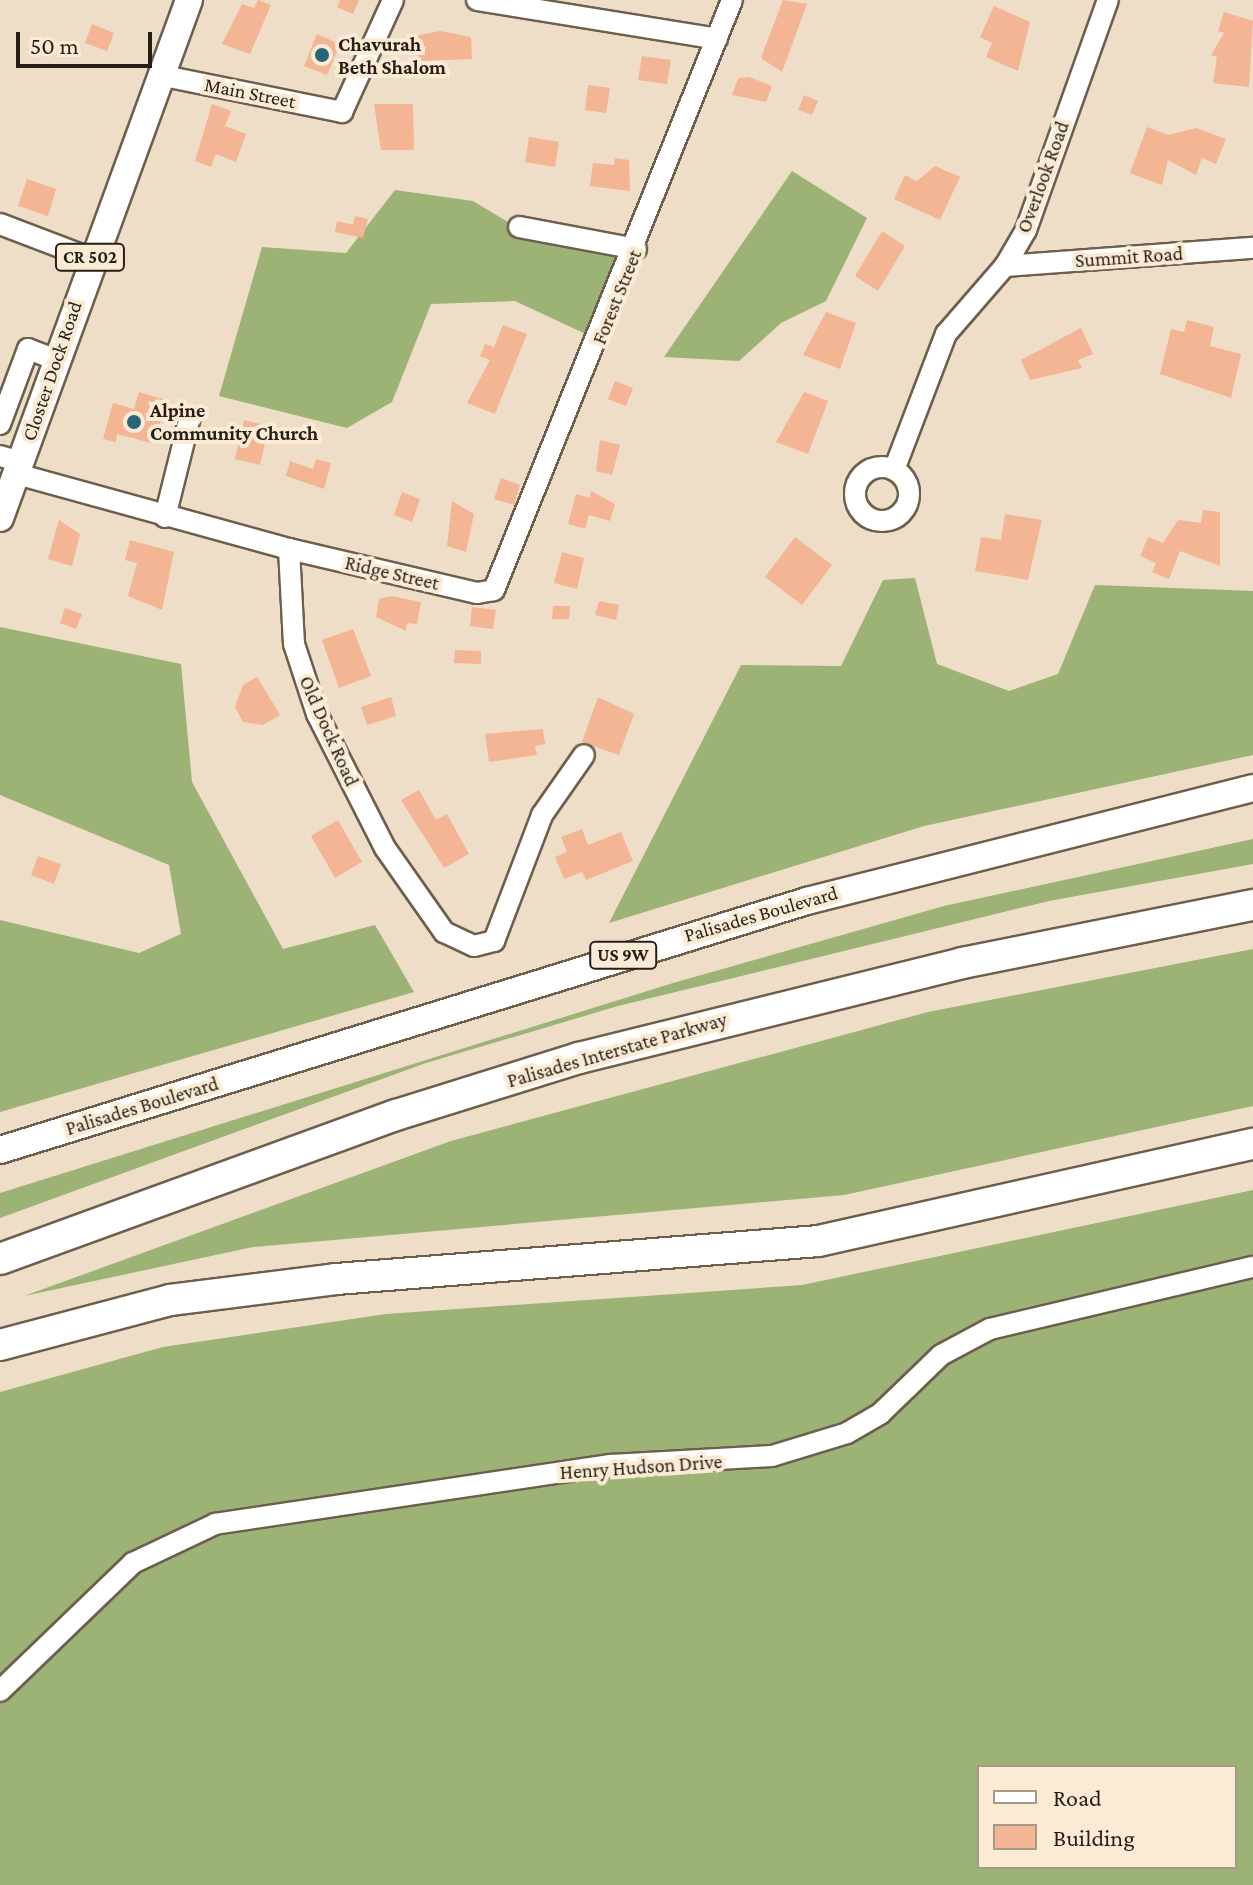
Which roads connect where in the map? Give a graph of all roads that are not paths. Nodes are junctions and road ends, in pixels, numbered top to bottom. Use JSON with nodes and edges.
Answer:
{"nodes":[{"id":1,"x":189,"y":0,"type":"edge"},
{"id":2,"x":393,"y":0,"type":"edge"},
{"id":3,"x":732,"y":0,"type":"edge"},
{"id":4,"x":1108,"y":0,"type":"edge"},
{"id":5,"x":488,"y":1,"type":"edge"},
{"id":6,"x":717,"y":39,"type":"junction"},
{"id":7,"x":159,"y":75,"type":"junction"},
{"id":8,"x":0,"y":224,"type":"edge"},
{"id":9,"x":519,"y":227,"type":"dead end"},
{"id":10,"x":1253,"y":248,"type":"edge"},
{"id":11,"x":636,"y":249,"type":"junction"},
{"id":12,"x":89,"y":258,"type":"junction"},
{"id":13,"x":1005,"y":266,"type":"junction"},
{"id":14,"x":56,"y":360,"type":"junction"},
{"id":15,"x":9,"y":400,"type":"junction"},
{"id":16,"x":38,"y":411,"type":"junction"},
{"id":17,"x":190,"y":417,"type":"dead end"},
{"id":18,"x":0,"y":424,"type":"edge"},
{"id":19,"x":13,"y":464,"type":"edge"},
{"id":20,"x":894,"y":470,"type":"dead end"},
{"id":21,"x":165,"y":517,"type":"junction"},
{"id":22,"x":0,"y":518,"type":"edge"},
{"id":23,"x":289,"y":549,"type":"junction"},
{"id":24,"x":494,"y":590,"type":"joint"},
{"id":25,"x":584,"y":755,"type":"dead end"},
{"id":26,"x":1253,"y":788,"type":"edge"},
{"id":27,"x":1253,"y":905,"type":"edge"},
{"id":28,"x":1253,"y":1144,"type":"edge"},
{"id":29,"x":0,"y":1150,"type":"edge"},
{"id":30,"x":0,"y":1259,"type":"edge"},
{"id":31,"x":1253,"y":1267,"type":"edge"},
{"id":32,"x":0,"y":1345,"type":"edge"},
{"id":33,"x":0,"y":1691,"type":"edge"}],
"edges":[{"from":1,"to":7,"type":"main road","name":"Closter Dock Road","number":"CR 502"},
{"from":2,"to":7,"type":"street","name":"Main Street"},
{"from":3,"to":6,"type":"street","name":"Forest Street"},
{"from":4,"to":13,"type":"street","name":"Overlook Road"},
{"from":5,"to":6,"type":"street"},
{"from":6,"to":11,"type":"street","name":"Forest Street"},
{"from":7,"to":12,"type":"main road","name":"Closter Dock Road","number":"CR 502"},
{"from":8,"to":12,"type":"street"},
{"from":9,"to":11,"type":"street"},
{"from":10,"to":13,"type":"street","name":"Summit Road"},
{"from":11,"to":24,"type":"street","name":"Forest Street"},
{"from":12,"to":14,"type":"main road","name":"Closter Dock Road","number":"CR 502"},
{"from":13,"to":20,"type":"street","name":"Overlook Road"},
{"from":14,"to":15,"type":"street"},
{"from":14,"to":16,"type":"main road","name":"Closter Dock Road","number":"CR 502"},
{"from":15,"to":16,"type":"street"},
{"from":15,"to":18,"type":"street"},
{"from":16,"to":19,"type":"main road","name":"Closter Dock Road","number":"CR 502"},
{"from":17,"to":21,"type":"street"},
{"from":19,"to":21,"type":"street"},
{"from":19,"to":22,"type":"main road","name":"Closter Dock Road","number":"CR 502"},
{"from":21,"to":23,"type":"street"},
{"from":23,"to":24,"type":"street","name":"Ridge Street"},
{"from":23,"to":25,"type":"street","name":"Old Dock Road"},
{"from":26,"to":29,"type":"main road","name":"Palisades Boulevard","number":"US 9W"},
{"from":27,"to":30,"type":"highway","name":"Palisades Interstate Parkway"},
{"from":28,"to":32,"type":"highway"},
{"from":31,"to":33,"type":"street","name":"Henry Hudson Drive"}]}
